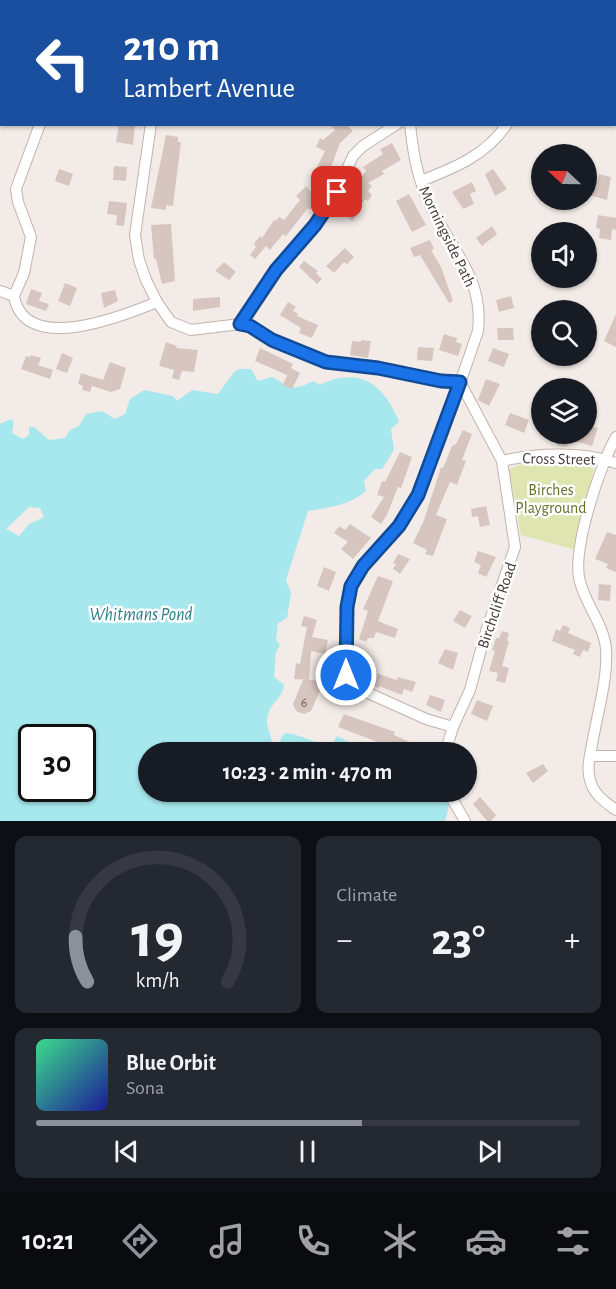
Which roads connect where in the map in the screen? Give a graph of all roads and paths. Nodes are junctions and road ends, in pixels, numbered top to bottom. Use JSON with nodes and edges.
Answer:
{"nodes":[{"id":1,"x":39,"y":126,"type":"edge"},
{"id":2,"x":151,"y":126,"type":"edge"},
{"id":3,"x":394,"y":126,"type":"edge"},
{"id":4,"x":410,"y":126,"type":"edge"},
{"id":5,"x":506,"y":126,"type":"edge"},
{"id":6,"x":421,"y":181,"type":"junction"},
{"id":7,"x":0,"y":291,"type":"edge"},
{"id":8,"x":14,"y":296,"type":"junction"},
{"id":9,"x":157,"y":302,"type":"junction"},
{"id":10,"x":240,"y":324,"type":"junction"},
{"id":11,"x":460,"y":382,"type":"junction"},
{"id":12,"x":616,"y":437,"type":"edge"},
{"id":13,"x":502,"y":461,"type":"junction"},
{"id":14,"x":611,"y":461,"type":"edge"},
{"id":15,"x":453,"y":727,"type":"junction"},
{"id":16,"x":448,"y":742,"type":"edge"},
{"id":17,"x":590,"y":756,"type":"junction"},
{"id":18,"x":616,"y":756,"type":"edge"},
{"id":19,"x":454,"y":802,"type":"edge"},
{"id":20,"x":616,"y":810,"type":"edge"},
{"id":21,"x":465,"y":821,"type":"edge"}],
"edges":[{"from":1,"to":8,"type":"street"},
{"from":2,"to":9,"type":"street"},
{"from":3,"to":10,"type":"street"},
{"from":4,"to":6,"type":"street","name":"Morningside Path"},
{"from":5,"to":6,"type":"street"},
{"from":6,"to":11,"type":"street","name":"Morningside Path"},
{"from":7,"to":8,"type":"street"},
{"from":8,"to":9,"type":"street"},
{"from":9,"to":10,"type":"street"},
{"from":10,"to":11,"type":"street"},
{"from":11,"to":13,"type":"street","name":"Birchcliff Road"},
{"from":11,"to":15,"type":"street","name":"Morningside Path"},
{"from":12,"to":14,"type":"street"},
{"from":13,"to":14,"type":"street","name":"Cross Street"},
{"from":13,"to":15,"type":"street","name":"Birchcliff Road"},
{"from":14,"to":17,"type":"street"},
{"from":15,"to":16,"type":"street","name":"Birchcliff Road"},
{"from":17,"to":18,"type":"street"},
{"from":17,"to":20,"type":"street"},
{"from":19,"to":21,"type":"street"}]}
